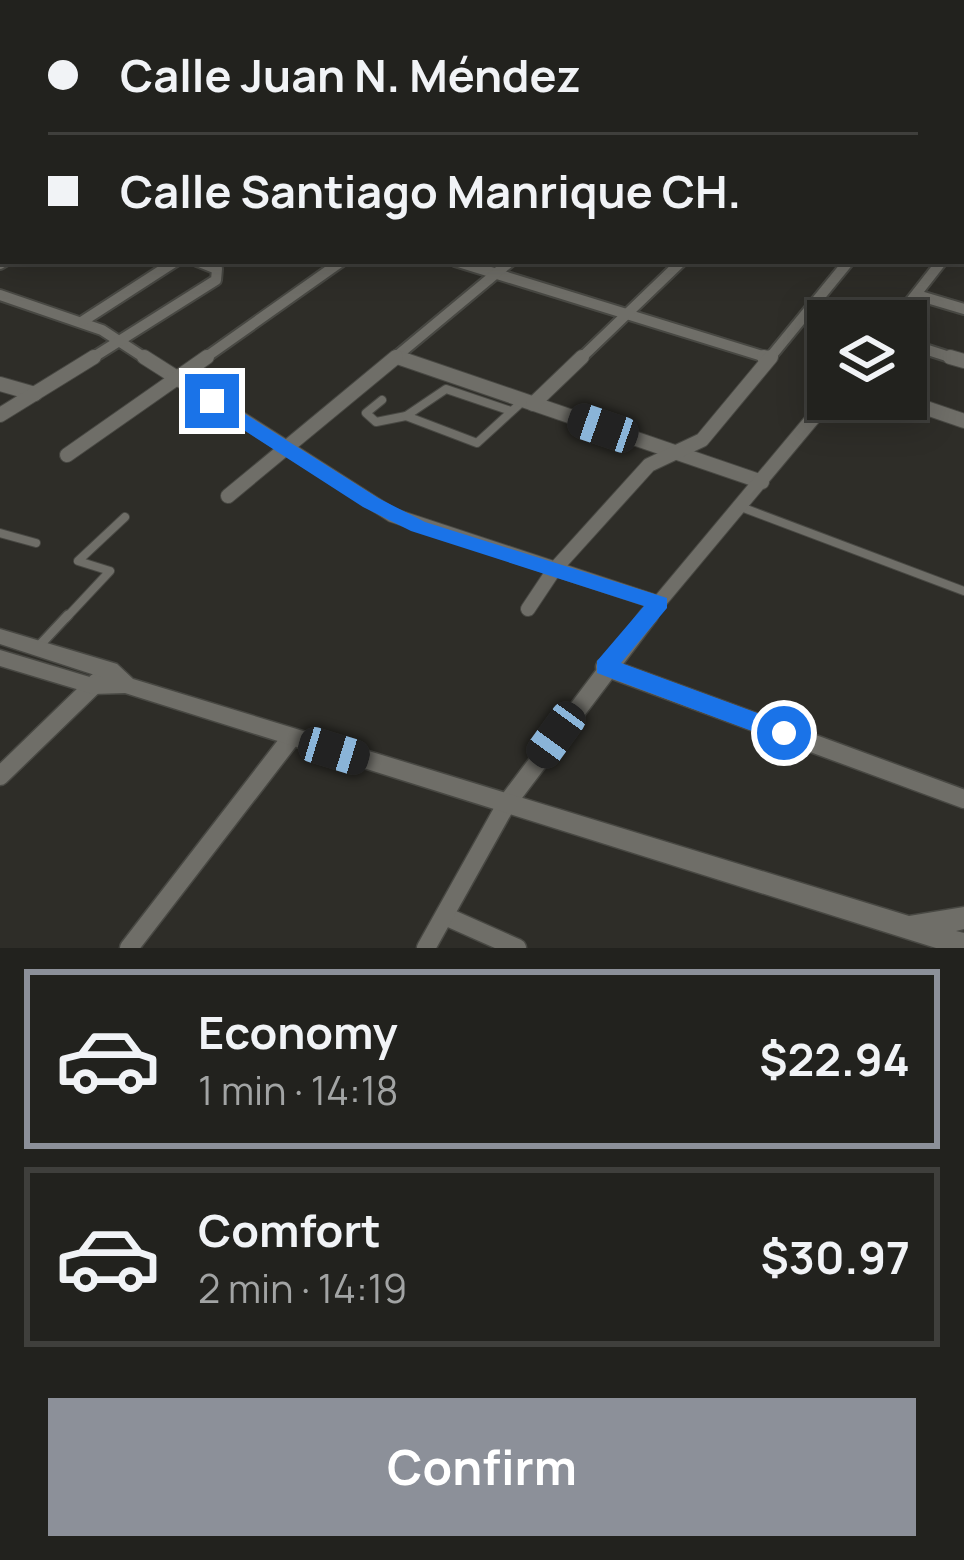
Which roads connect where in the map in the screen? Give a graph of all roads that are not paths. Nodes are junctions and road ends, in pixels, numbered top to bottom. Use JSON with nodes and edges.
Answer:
{"nodes":[{"id":1,"x":171,"y":264,"type":"edge"},
{"id":2,"x":207,"y":264,"type":"edge"},
{"id":3,"x":337,"y":264,"type":"edge"},
{"id":4,"x":465,"y":264,"type":"edge"},
{"id":5,"x":507,"y":264,"type":"edge"},
{"id":6,"x":679,"y":264,"type":"edge"},
{"id":7,"x":847,"y":264,"type":"edge"},
{"id":8,"x":940,"y":264,"type":"edge"},
{"id":9,"x":495,"y":273,"type":"junction"},
{"id":10,"x":0,"y":295,"type":"edge"},
{"id":11,"x":917,"y":295,"type":"junction"},
{"id":12,"x":913,"y":300,"type":"edge"},
{"id":13,"x":964,"y":309,"type":"edge"},
{"id":14,"x":626,"y":314,"type":"junction"},
{"id":15,"x":83,"y":321,"type":"junction"},
{"id":16,"x":122,"y":342,"type":"junction"},
{"id":17,"x":927,"y":350,"type":"edge"},
{"id":18,"x":397,"y":357,"type":"junction"},
{"id":19,"x":769,"y":358,"type":"junction"},
{"id":20,"x":964,"y":361,"type":"edge"},
{"id":21,"x":175,"y":379,"type":"junction"},
{"id":22,"x":0,"y":383,"type":"edge"},
{"id":23,"x":35,"y":394,"type":"junction"},
{"id":24,"x":382,"y":400,"type":"dead end"},
{"id":25,"x":528,"y":402,"type":"junction"},
{"id":26,"x":927,"y":408,"type":"edge"},
{"id":27,"x":512,"y":411,"type":"junction"},
{"id":28,"x":0,"y":415,"type":"edge"},
{"id":29,"x":406,"y":416,"type":"junction"},
{"id":30,"x":812,"y":420,"type":"edge"},
{"id":31,"x":964,"y":421,"type":"edge"},
{"id":32,"x":285,"y":447,"type":"junction"},
{"id":33,"x":673,"y":452,"type":"junction"},
{"id":34,"x":68,"y":454,"type":"dead end"},
{"id":35,"x":762,"y":482,"type":"junction"},
{"id":36,"x":228,"y":496,"type":"dead end"},
{"id":37,"x":740,"y":507,"type":"junction"},
{"id":38,"x":125,"y":517,"type":"dead end"},
{"id":39,"x":0,"y":533,"type":"edge"},
{"id":40,"x":36,"y":543,"type":"dead end"},
{"id":41,"x":554,"y":570,"type":"junction"},
{"id":42,"x":964,"y":591,"type":"edge"},
{"id":43,"x":659,"y":603,"type":"junction"},
{"id":44,"x":527,"y":610,"type":"dead end"},
{"id":45,"x":0,"y":636,"type":"edge"},
{"id":46,"x":38,"y":647,"type":"junction"},
{"id":47,"x":0,"y":658,"type":"edge"},
{"id":48,"x":605,"y":667,"type":"junction"},
{"id":49,"x":109,"y":680,"type":"junction"},
{"id":50,"x":291,"y":738,"type":"junction"},
{"id":51,"x":0,"y":776,"type":"edge"},
{"id":52,"x":964,"y":799,"type":"edge"},
{"id":53,"x":507,"y":803,"type":"junction"},
{"id":54,"x":445,"y":916,"type":"junction"},
{"id":55,"x":958,"y":935,"type":"edge"},
{"id":56,"x":129,"y":948,"type":"edge"},
{"id":57,"x":425,"y":948,"type":"edge"},
{"id":58,"x":517,"y":948,"type":"edge"}],
"edges":[{"from":1,"to":15,"type":"street"},
{"from":2,"to":16,"type":"street"},
{"from":3,"to":21,"type":"street"},
{"from":4,"to":9,"type":"street"},
{"from":5,"to":9,"type":"street"},
{"from":6,"to":14,"type":"street"},
{"from":7,"to":19,"type":"street"},
{"from":8,"to":11,"type":"street"},
{"from":9,"to":14,"type":"street"},
{"from":9,"to":18,"type":"street"},
{"from":10,"to":15,"type":"street"},
{"from":11,"to":12,"type":"street"},
{"from":11,"to":13,"type":"street"},
{"from":14,"to":19,"type":"street"},
{"from":14,"to":25,"type":"street"},
{"from":15,"to":16,"type":"street"},
{"from":16,"to":21,"type":"street"},
{"from":16,"to":23,"type":"street"},
{"from":17,"to":20,"type":"street"},
{"from":18,"to":25,"type":"street"},
{"from":18,"to":32,"type":"street"},
{"from":19,"to":33,"type":"street"},
{"from":21,"to":32,"type":"street"},
{"from":21,"to":34,"type":"street"},
{"from":22,"to":23,"type":"street"},
{"from":23,"to":28,"type":"street"},
{"from":24,"to":29,"type":"lane"},
{"from":25,"to":27,"type":"lane"},
{"from":25,"to":33,"type":"street"},
{"from":26,"to":31,"type":"street"},
{"from":27,"to":29,"type":"lane"},
{"from":27,"to":29,"type":"lane"},
{"from":30,"to":35,"type":"street"},
{"from":32,"to":36,"type":"street"},
{"from":32,"to":41,"type":"street"},
{"from":33,"to":35,"type":"street"},
{"from":33,"to":41,"type":"street"},
{"from":35,"to":37,"type":"street"},
{"from":37,"to":42,"type":"lane"},
{"from":37,"to":43,"type":"street"},
{"from":38,"to":46,"type":"lane"},
{"from":39,"to":40,"type":"lane"},
{"from":41,"to":43,"type":"street"},
{"from":41,"to":44,"type":"street"},
{"from":43,"to":48,"type":"street"},
{"from":45,"to":46,"type":"street"},
{"from":46,"to":49,"type":"street"},
{"from":47,"to":49,"type":"street"},
{"from":48,"to":52,"type":"street"},
{"from":48,"to":53,"type":"street"},
{"from":49,"to":50,"type":"street"},
{"from":49,"to":51,"type":"street"},
{"from":50,"to":53,"type":"street"},
{"from":50,"to":56,"type":"street"},
{"from":53,"to":54,"type":"street"},
{"from":53,"to":55,"type":"street"},
{"from":54,"to":57,"type":"street"},
{"from":54,"to":58,"type":"street"}]}
